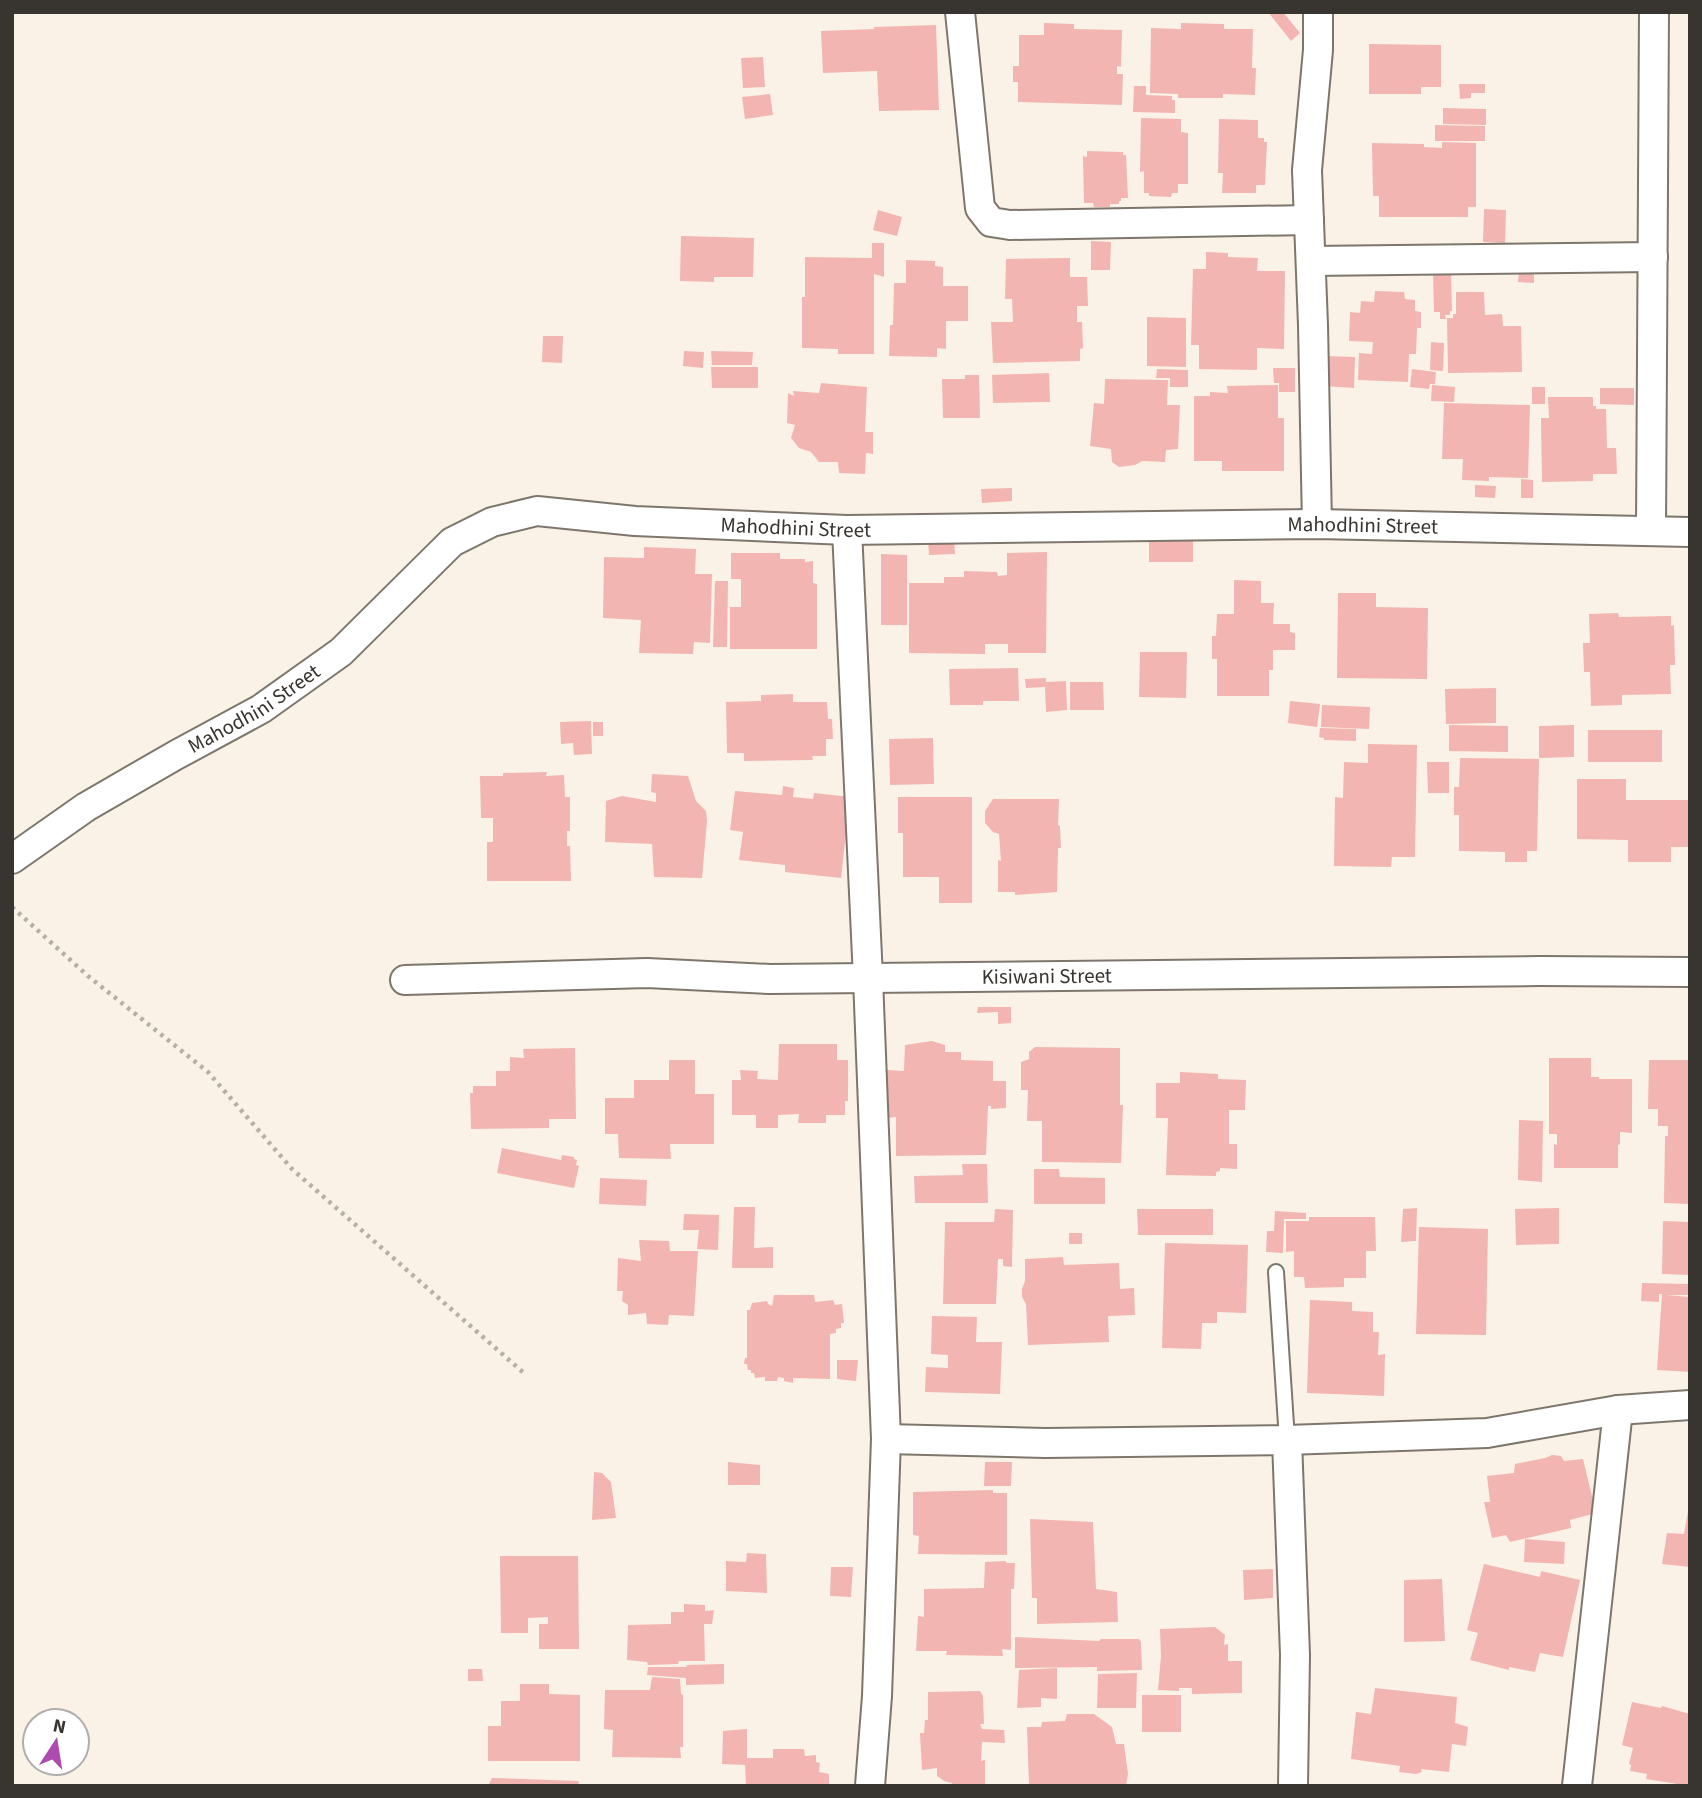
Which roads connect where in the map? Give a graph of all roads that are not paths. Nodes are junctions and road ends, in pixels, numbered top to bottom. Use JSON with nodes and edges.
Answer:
{"nodes":[{"id":1,"x":960,"y":12,"type":"edge"},
{"id":2,"x":1318,"y":12,"type":"edge"},
{"id":3,"x":1654,"y":12,"type":"edge"},
{"id":4,"x":1309,"y":220,"type":"junction"},
{"id":5,"x":1653,"y":257,"type":"junction"},
{"id":6,"x":1311,"y":261,"type":"junction"},
{"id":7,"x":1317,"y":523,"type":"junction"},
{"id":8,"x":847,"y":530,"type":"junction"},
{"id":9,"x":1651,"y":531,"type":"junction"},
{"id":10,"x":1690,"y":532,"type":"edge"},
{"id":11,"x":12,"y":859,"type":"edge"},
{"id":12,"x":1690,"y":972,"type":"edge"},
{"id":13,"x":868,"y":978,"type":"junction"},
{"id":14,"x":405,"y":980,"type":"dead end"},
{"id":15,"x":1276,"y":1272,"type":"dead end"},
{"id":16,"x":1690,"y":1405,"type":"edge"},
{"id":17,"x":1618,"y":1410,"type":"junction"},
{"id":18,"x":886,"y":1439,"type":"junction"},
{"id":19,"x":1287,"y":1440,"type":"junction"},
{"id":20,"x":870,"y":1786,"type":"edge"},
{"id":21,"x":1293,"y":1786,"type":"edge"},
{"id":22,"x":1577,"y":1786,"type":"edge"}],
"edges":[{"from":1,"to":4,"type":"street"},
{"from":2,"to":4,"type":"street"},
{"from":3,"to":5,"type":"street"},
{"from":4,"to":6,"type":"street"},
{"from":5,"to":6,"type":"street"},
{"from":5,"to":9,"type":"street"},
{"from":6,"to":7,"type":"street"},
{"from":7,"to":8,"type":"street","name":"Mahodhini Street"},
{"from":7,"to":9,"type":"street","name":"Mahodhini Street"},
{"from":8,"to":11,"type":"street","name":"Mahodhini Street"},
{"from":8,"to":13,"type":"street"},
{"from":9,"to":10,"type":"street","name":"Mahodhini Street"},
{"from":12,"to":13,"type":"street","name":"Kisiwani Street"},
{"from":13,"to":14,"type":"street","name":"Kisiwani Street"},
{"from":13,"to":18,"type":"street"},
{"from":15,"to":19,"type":"lane"},
{"from":16,"to":17,"type":"street"},
{"from":17,"to":19,"type":"street"},
{"from":17,"to":22,"type":"street"},
{"from":18,"to":19,"type":"street"},
{"from":18,"to":20,"type":"street"},
{"from":19,"to":21,"type":"street"}]}
